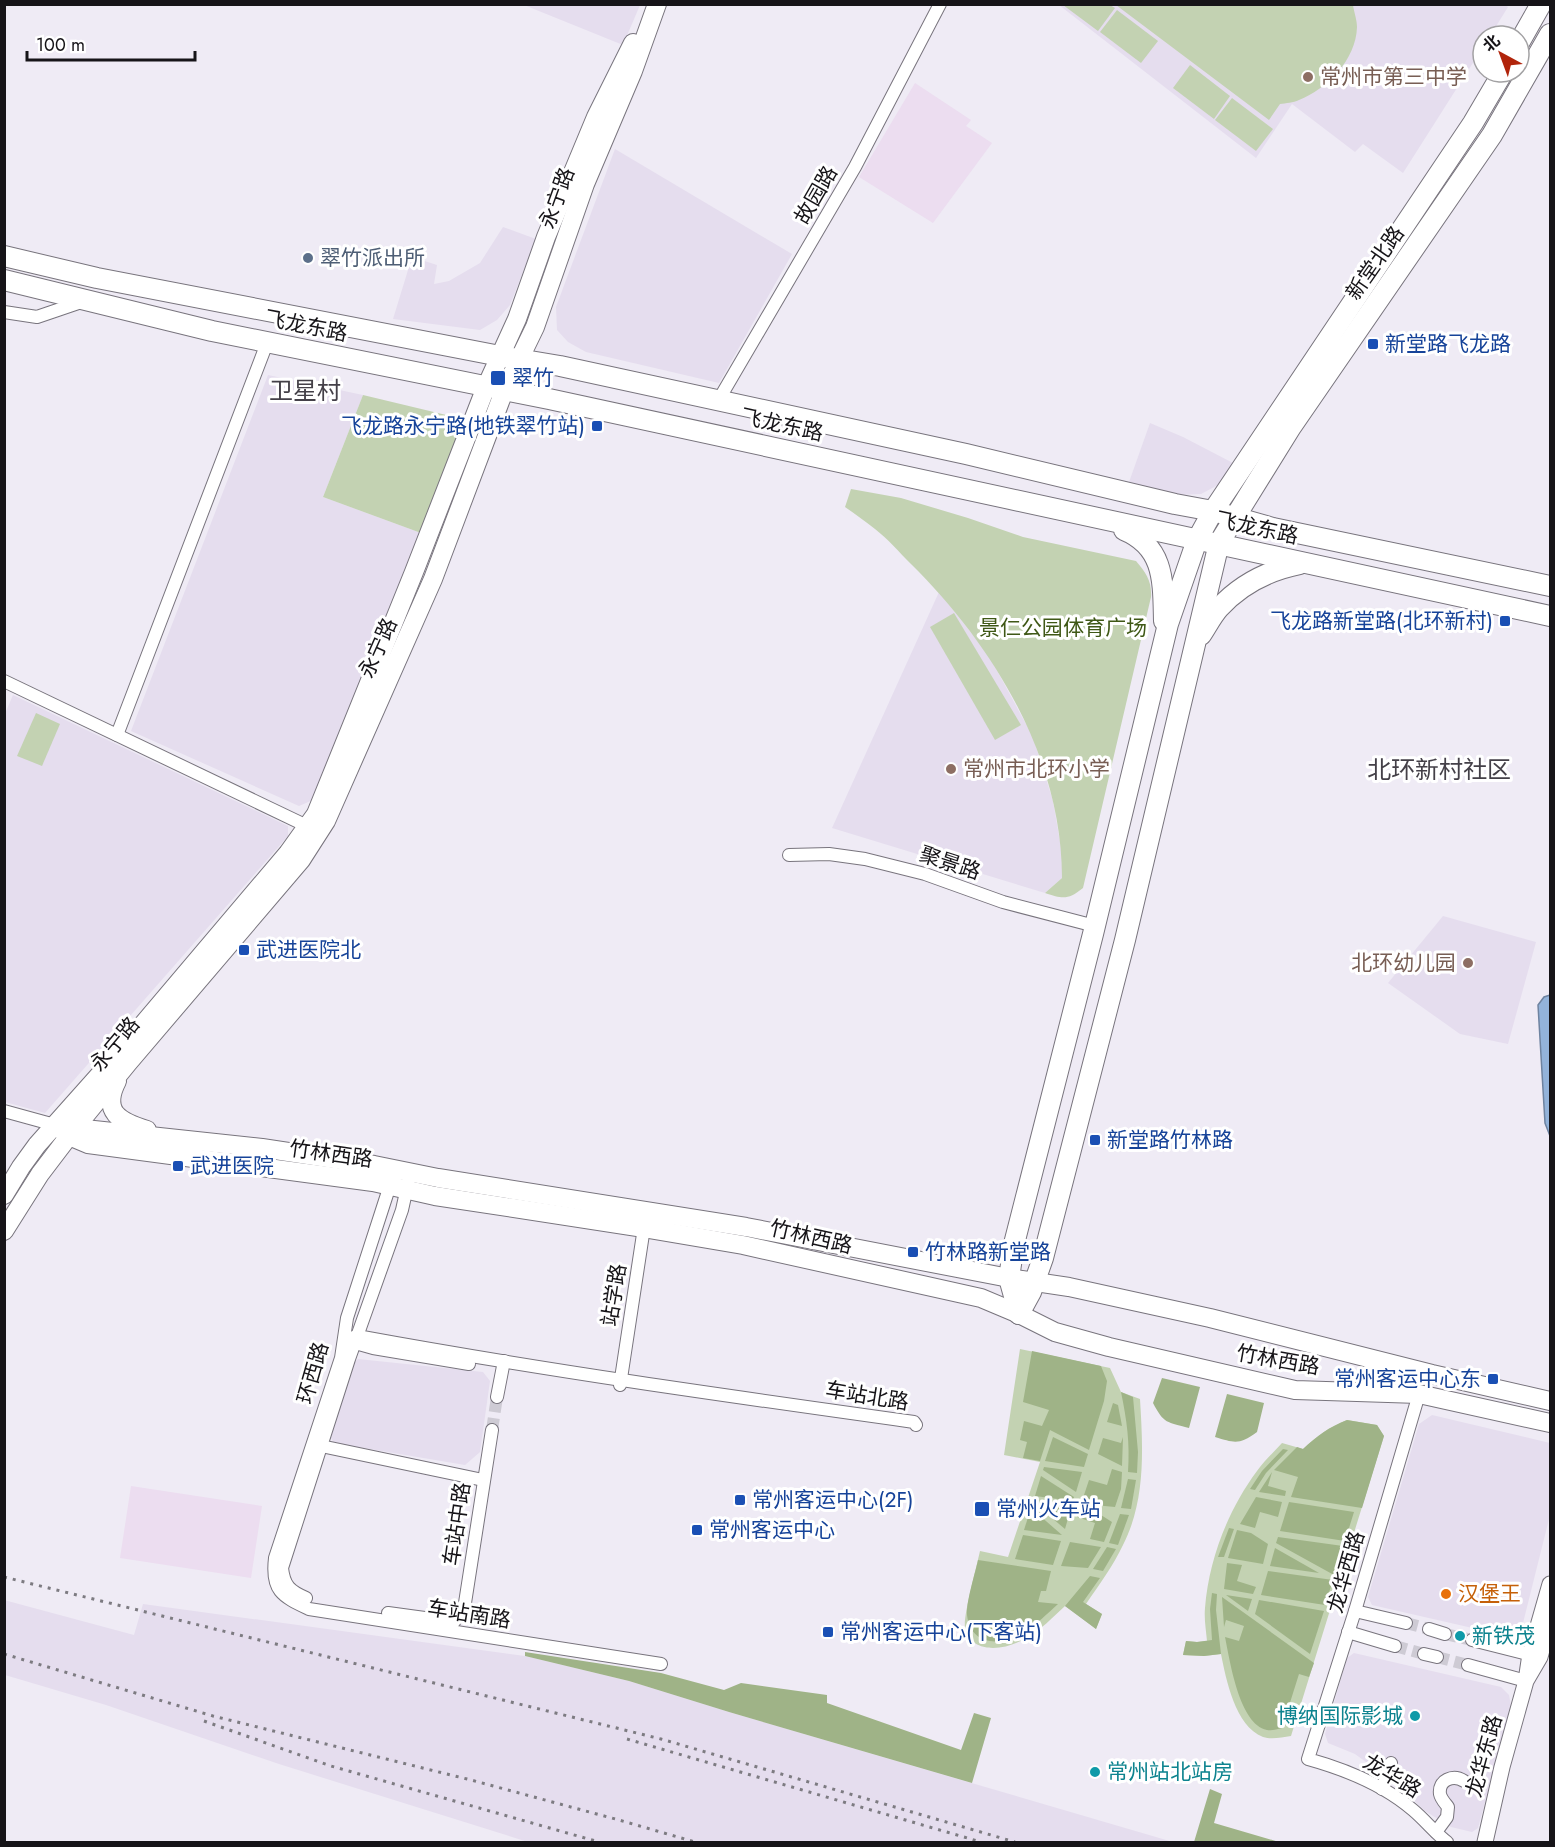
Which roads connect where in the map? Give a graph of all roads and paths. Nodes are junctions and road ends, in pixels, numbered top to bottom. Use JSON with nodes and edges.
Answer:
{"nodes":[{"id":1,"x":656,"y":4,"type":"edge"},
{"id":2,"x":940,"y":4,"type":"edge"},
{"id":3,"x":1541,"y":4,"type":"edge"},
{"id":4,"x":1530,"y":24,"type":"edge"},
{"id":5,"x":1551,"y":34,"type":"edge"},
{"id":6,"x":1496,"y":84,"type":"edge"},
{"id":7,"x":4,"y":256,"type":"edge"},
{"id":8,"x":4,"y":280,"type":"edge"},
{"id":9,"x":88,"y":300,"type":"junction"},
{"id":10,"x":4,"y":312,"type":"edge"},
{"id":11,"x":267,"y":343,"type":"junction"},
{"id":12,"x":500,"y":356,"type":"junction"},
{"id":13,"x":520,"y":359,"type":"junction"},
{"id":14,"x":495,"y":389,"type":"junction"},
{"id":15,"x":718,"y":401,"type":"junction"},
{"id":16,"x":1213,"y":511,"type":"junction"},
{"id":17,"x":1235,"y":517,"type":"junction"},
{"id":18,"x":1095,"y":518,"type":"junction"},
{"id":19,"x":1197,"y":540,"type":"junction"},
{"id":20,"x":1219,"y":543,"type":"junction"},
{"id":21,"x":1306,"y":563,"type":"junction"},
{"id":22,"x":1551,"y":586,"type":"edge"},
{"id":23,"x":1551,"y":616,"type":"edge"},
{"id":24,"x":1165,"y":639,"type":"junction"},
{"id":25,"x":1195,"y":644,"type":"junction"},
{"id":26,"x":4,"y":681,"type":"edge"},
{"id":27,"x":117,"y":735,"type":"junction"},
{"id":28,"x":307,"y":826,"type":"junction"},
{"id":29,"x":789,"y":855,"type":"dead end"},
{"id":30,"x":1095,"y":926,"type":"junction"},
{"id":31,"x":123,"y":1069,"type":"junction"},
{"id":32,"x":4,"y":1111,"type":"edge"},
{"id":33,"x":66,"y":1130,"type":"junction"},
{"id":34,"x":193,"y":1141,"type":"junction"},
{"id":35,"x":400,"y":1180,"type":"junction"},
{"id":36,"x":4,"y":1196,"type":"edge"},
{"id":37,"x":646,"y":1219,"type":"junction"},
{"id":38,"x":4,"y":1232,"type":"edge"},
{"id":39,"x":1009,"y":1278,"type":"junction"},
{"id":40,"x":1033,"y":1287,"type":"junction"},
{"id":41,"x":1019,"y":1314,"type":"junction"},
{"id":42,"x":352,"y":1340,"type":"junction"},
{"id":43,"x":503,"y":1365,"type":"junction"},
{"id":44,"x":620,"y":1382,"type":"junction"},
{"id":45,"x":1419,"y":1394,"type":"junction"},
{"id":46,"x":497,"y":1397,"type":"tunnel mouth"},
{"id":47,"x":1551,"y":1401,"type":"edge"},
{"id":48,"x":806,"y":1410,"type":"junction"},
{"id":49,"x":1551,"y":1423,"type":"edge"},
{"id":50,"x":492,"y":1430,"type":"tunnel mouth"},
{"id":51,"x":321,"y":1446,"type":"junction"},
{"id":52,"x":483,"y":1480,"type":"junction"},
{"id":53,"x":281,"y":1584,"type":"junction"},
{"id":54,"x":1551,"y":1584,"type":"edge"},
{"id":55,"x":1355,"y":1611,"type":"junction"},
{"id":56,"x":454,"y":1622,"type":"joint"},
{"id":57,"x":1551,"y":1622,"type":"edge"},
{"id":58,"x":1406,"y":1623,"type":"tunnel mouth"},
{"id":59,"x":1429,"y":1629,"type":"tunnel mouth"},
{"id":60,"x":1348,"y":1632,"type":"junction"},
{"id":61,"x":1445,"y":1634,"type":"tunnel mouth"},
{"id":62,"x":1472,"y":1641,"type":"tunnel mouth"},
{"id":63,"x":1395,"y":1646,"type":"tunnel mouth"},
{"id":64,"x":1424,"y":1654,"type":"tunnel mouth"},
{"id":65,"x":1535,"y":1655,"type":"junction"},
{"id":66,"x":1437,"y":1657,"type":"tunnel mouth"},
{"id":67,"x":661,"y":1664,"type":"dead end"},
{"id":68,"x":1468,"y":1665,"type":"tunnel mouth"},
{"id":69,"x":1526,"y":1681,"type":"junction"},
{"id":70,"x":1308,"y":1759,"type":"joint"},
{"id":71,"x":1391,"y":1763,"type":"dead end"},
{"id":72,"x":1464,"y":1781,"type":"dead end"},
{"id":73,"x":1382,"y":1789,"type":"junction"},
{"id":74,"x":1436,"y":1832,"type":"junction"},
{"id":75,"x":1447,"y":1842,"type":"edge"},
{"id":76,"x":1485,"y":1842,"type":"edge"}],
"edges":[{"from":1,"to":12,"type":"main road","name":"永宁路"},
{"from":1,"to":13,"type":"main road","name":"永宁路"},
{"from":2,"to":15,"type":"street","name":"故园路"},
{"from":3,"to":4,"type":"main road"},
{"from":5,"to":17,"type":"main road","name":"新堂北路"},
{"from":6,"to":16,"type":"main road","name":"新堂北路"},
{"from":7,"to":12,"type":"main road","name":"飞龙东路"},
{"from":8,"to":9,"type":"main road","name":"飞龙东路"},
{"from":9,"to":10,"type":"street"},
{"from":9,"to":11,"type":"main road","name":"飞龙东路"},
{"from":11,"to":14,"type":"main road","name":"飞龙东路"},
{"from":11,"to":27,"type":"street"},
{"from":12,"to":13,"type":"main road","name":"飞龙东路"},
{"from":12,"to":14,"type":"main road","name":"永宁路"},
{"from":13,"to":14,"type":"main road","name":"永宁路"},
{"from":13,"to":15,"type":"main road","name":"飞龙东路"},
{"from":14,"to":18,"type":"main road","name":"飞龙东路"},
{"from":14,"to":28,"type":"main road","name":"永宁路"},
{"from":14,"to":31,"type":"main road","name":"永宁路"},
{"from":15,"to":16,"type":"main road","name":"飞龙东路"},
{"from":16,"to":17,"type":"main road","name":"飞龙东路"},
{"from":16,"to":19,"type":"main road","name":"新堂北路"},
{"from":17,"to":20,"type":"main road","name":"新堂北路"},
{"from":17,"to":22,"type":"main road","name":"飞龙东路"},
{"from":18,"to":19,"type":"main road","name":"飞龙东路"},
{"from":18,"to":24,"type":"main road"},
{"from":19,"to":20,"type":"main road","name":"飞龙东路"},
{"from":19,"to":24,"type":"main road","name":"新堂北路"},
{"from":20,"to":21,"type":"main road","name":"飞龙东路"},
{"from":20,"to":25,"type":"main road","name":"新堂北路"},
{"from":21,"to":23,"type":"main road","name":"飞龙东路"},
{"from":21,"to":25,"type":"main road"},
{"from":24,"to":30,"type":"main road"},
{"from":25,"to":40,"type":"main road","name":"新堂北路"},
{"from":26,"to":27,"type":"street"},
{"from":27,"to":28,"type":"street"},
{"from":28,"to":33,"type":"main road","name":"永宁路"},
{"from":29,"to":30,"type":"street","name":"聚景路"},
{"from":30,"to":39,"type":"main road"},
{"from":31,"to":33,"type":"main road","name":"永宁路"},
{"from":31,"to":34,"type":"main road"},
{"from":32,"to":33,"type":"street","name":"竹林西路"},
{"from":33,"to":34,"type":"main road","name":"竹林西路"},
{"from":33,"to":35,"type":"main road","name":"竹林西路"},
{"from":33,"to":36,"type":"main road","name":"永宁路"},
{"from":33,"to":38,"type":"main road","name":"永宁路"},
{"from":34,"to":35,"type":"main road","name":"竹林西路"},
{"from":35,"to":37,"type":"main road","name":"竹林西路"},
{"from":35,"to":42,"type":"street","name":"环西路"},
{"from":35,"to":42,"type":"street","name":"环西路"},
{"from":37,"to":39,"type":"main road","name":"竹林西路"},
{"from":37,"to":41,"type":"main road","name":"竹林西路"},
{"from":37,"to":44,"type":"street","name":"站学路"},
{"from":39,"to":40,"type":"main road","name":"竹林西路"},
{"from":39,"to":41,"type":"main road"},
{"from":40,"to":41,"type":"main road","name":"新堂北路"},
{"from":40,"to":47,"type":"main road","name":"竹林西路"},
{"from":41,"to":45,"type":"main road","name":"竹林西路"},
{"from":42,"to":43,"type":"street","name":"车站北路"},
{"from":42,"to":51,"type":"street","name":"环西路"},
{"from":42,"to":53,"type":"street","name":"环西路"},
{"from":43,"to":44,"type":"street","name":"车站北路"},
{"from":43,"to":46,"type":"street"},
{"from":44,"to":48,"type":"street","name":"车站北路"},
{"from":45,"to":49,"type":"main road","name":"竹林西路"},
{"from":45,"to":55,"type":"street","name":"龙华西路"},
{"from":48,"to":48,"type":"street","name":"车站北路"},
{"from":50,"to":52,"type":"street","name":"车站中路"},
{"from":51,"to":52,"type":"street"},
{"from":51,"to":53,"type":"street","name":"环西路"},
{"from":52,"to":56,"type":"street","name":"车站中路"},
{"from":53,"to":56,"type":"street","name":"车站南路"},
{"from":53,"to":67,"type":"street","name":"车站南路"},
{"from":54,"to":65,"type":"street","name":"龙华东路"},
{"from":55,"to":58,"type":"street"},
{"from":55,"to":60,"type":"street","name":"龙华西路"},
{"from":57,"to":65,"type":"street","name":"龙华东路"},
{"from":59,"to":61,"type":"street"},
{"from":60,"to":63,"type":"street"},
{"from":60,"to":70,"type":"street","name":"龙华西路"},
{"from":62,"to":65,"type":"street"},
{"from":64,"to":66,"type":"street"},
{"from":65,"to":69,"type":"street","name":"龙华东路"},
{"from":68,"to":69,"type":"street"},
{"from":69,"to":76,"type":"street","name":"龙华东路"},
{"from":70,"to":73,"type":"street","name":"龙华路"},
{"from":71,"to":73,"type":"street"},
{"from":72,"to":74,"type":"street"},
{"from":73,"to":74,"type":"street","name":"龙华路"},
{"from":74,"to":75,"type":"street","name":"龙华路"}]}
